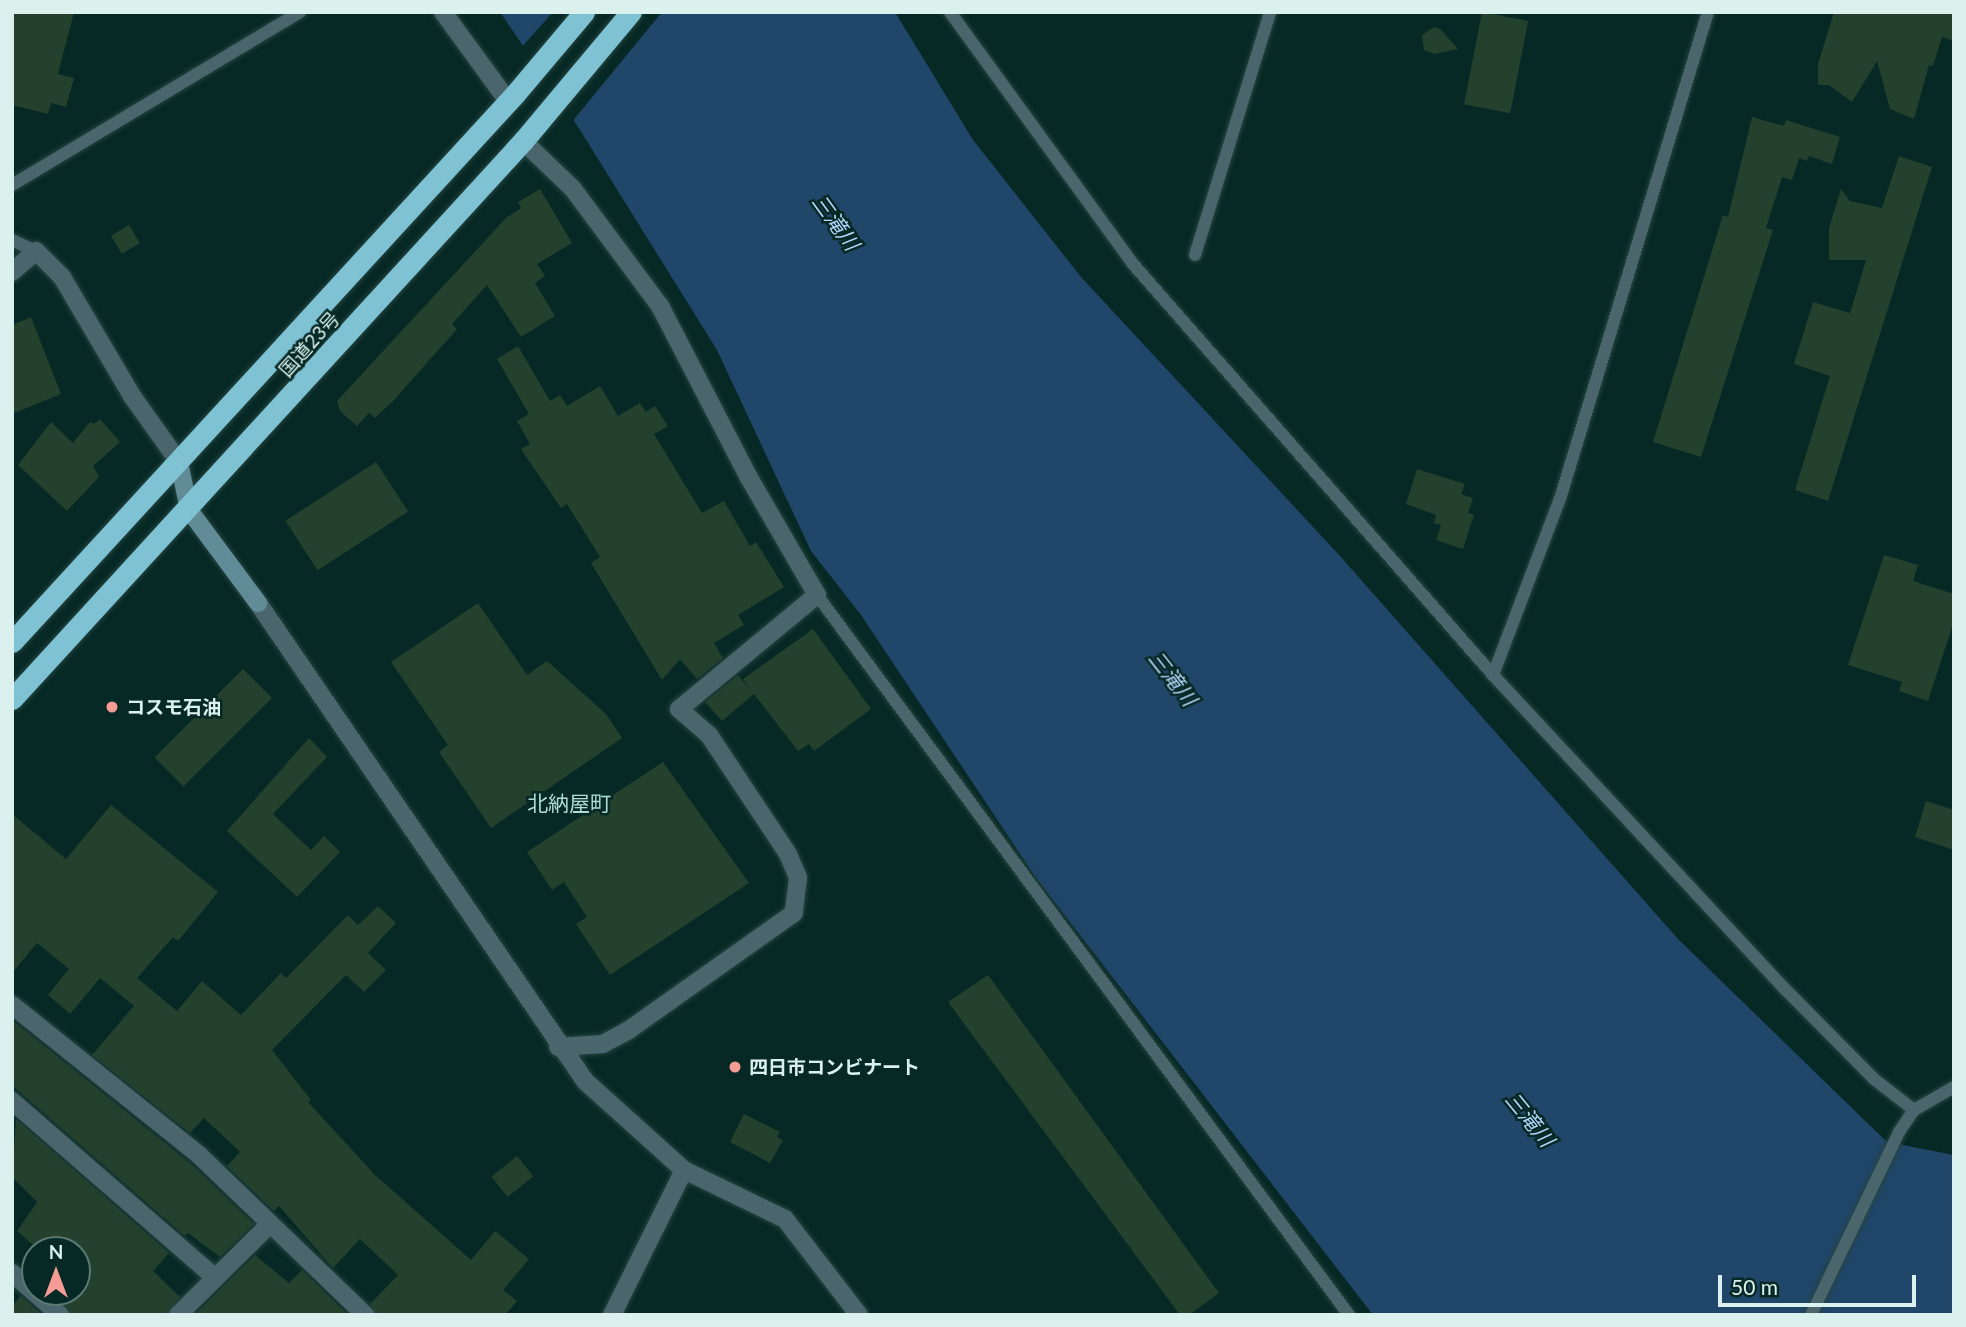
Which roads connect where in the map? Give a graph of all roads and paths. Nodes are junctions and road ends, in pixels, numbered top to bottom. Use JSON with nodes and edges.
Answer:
{"nodes":[{"id":1,"x":300,"y":12,"type":"edge"},
{"id":2,"x":443,"y":12,"type":"edge"},
{"id":3,"x":584,"y":12,"type":"edge"},
{"id":4,"x":631,"y":12,"type":"edge"},
{"id":5,"x":950,"y":12,"type":"edge"},
{"id":6,"x":1270,"y":12,"type":"edge"},
{"id":7,"x":1708,"y":12,"type":"edge"},
{"id":8,"x":512,"y":98,"type":"junction"},
{"id":9,"x":530,"y":134,"type":"junction"},
{"id":10,"x":12,"y":185,"type":"edge"},
{"id":11,"x":12,"y":240,"type":"edge"},
{"id":12,"x":36,"y":251,"type":"junction"},
{"id":13,"x":1195,"y":255,"type":"dead end"},
{"id":14,"x":12,"y":272,"type":"edge"},
{"id":15,"x":179,"y":462,"type":"junction"},
{"id":16,"x":188,"y":510,"type":"junction"},
{"id":17,"x":817,"y":595,"type":"junction"},
{"id":18,"x":12,"y":642,"type":"edge"},
{"id":19,"x":1493,"y":675,"type":"junction"},
{"id":20,"x":12,"y":699,"type":"edge"},
{"id":21,"x":12,"y":1005,"type":"edge"},
{"id":22,"x":558,"y":1047,"type":"junction"},
{"id":23,"x":1954,"y":1087,"type":"edge"},
{"id":24,"x":12,"y":1101,"type":"edge"},
{"id":25,"x":1914,"y":1110,"type":"junction"},
{"id":26,"x":684,"y":1170,"type":"junction"},
{"id":27,"x":270,"y":1224,"type":"junction"},
{"id":28,"x":12,"y":1273,"type":"edge"},
{"id":29,"x":213,"y":1276,"type":"junction"},
{"id":30,"x":60,"y":1315,"type":"edge"},
{"id":31,"x":178,"y":1315,"type":"edge"},
{"id":32,"x":365,"y":1315,"type":"edge"},
{"id":33,"x":612,"y":1315,"type":"edge"},
{"id":34,"x":859,"y":1315,"type":"edge"},
{"id":35,"x":1349,"y":1315,"type":"edge"},
{"id":36,"x":1811,"y":1315,"type":"edge"}],
"edges":[{"from":1,"to":10,"type":"lane"},
{"from":2,"to":8,"type":"street"},
{"from":3,"to":8,"type":"highway","name":"国道23号"},
{"from":4,"to":9,"type":"highway","name":"国道23号"},
{"from":5,"to":19,"type":"lane"},
{"from":6,"to":13,"type":"lane"},
{"from":7,"to":19,"type":"lane"},
{"from":8,"to":15,"type":"highway","name":"国道23号"},
{"from":9,"to":16,"type":"highway","name":"国道23号"},
{"from":9,"to":17,"type":"street"},
{"from":11,"to":12,"type":"lane"},
{"from":12,"to":14,"type":"street"},
{"from":12,"to":15,"type":"street"},
{"from":15,"to":16,"type":"street"},
{"from":15,"to":18,"type":"highway","name":"国道23号"},
{"from":16,"to":20,"type":"highway","name":"国道23号"},
{"from":16,"to":22,"type":"street"},
{"from":17,"to":22,"type":"street"},
{"from":17,"to":35,"type":"lane"},
{"from":19,"to":25,"type":"lane"},
{"from":21,"to":27,"type":"street"},
{"from":22,"to":26,"type":"street"},
{"from":23,"to":25,"type":"lane"},
{"from":24,"to":29,"type":"street"},
{"from":25,"to":36,"type":"lane"},
{"from":26,"to":33,"type":"street"},
{"from":26,"to":34,"type":"street"},
{"from":27,"to":29,"type":"street"},
{"from":27,"to":32,"type":"street"},
{"from":28,"to":30,"type":"street"},
{"from":29,"to":31,"type":"street"}]}
